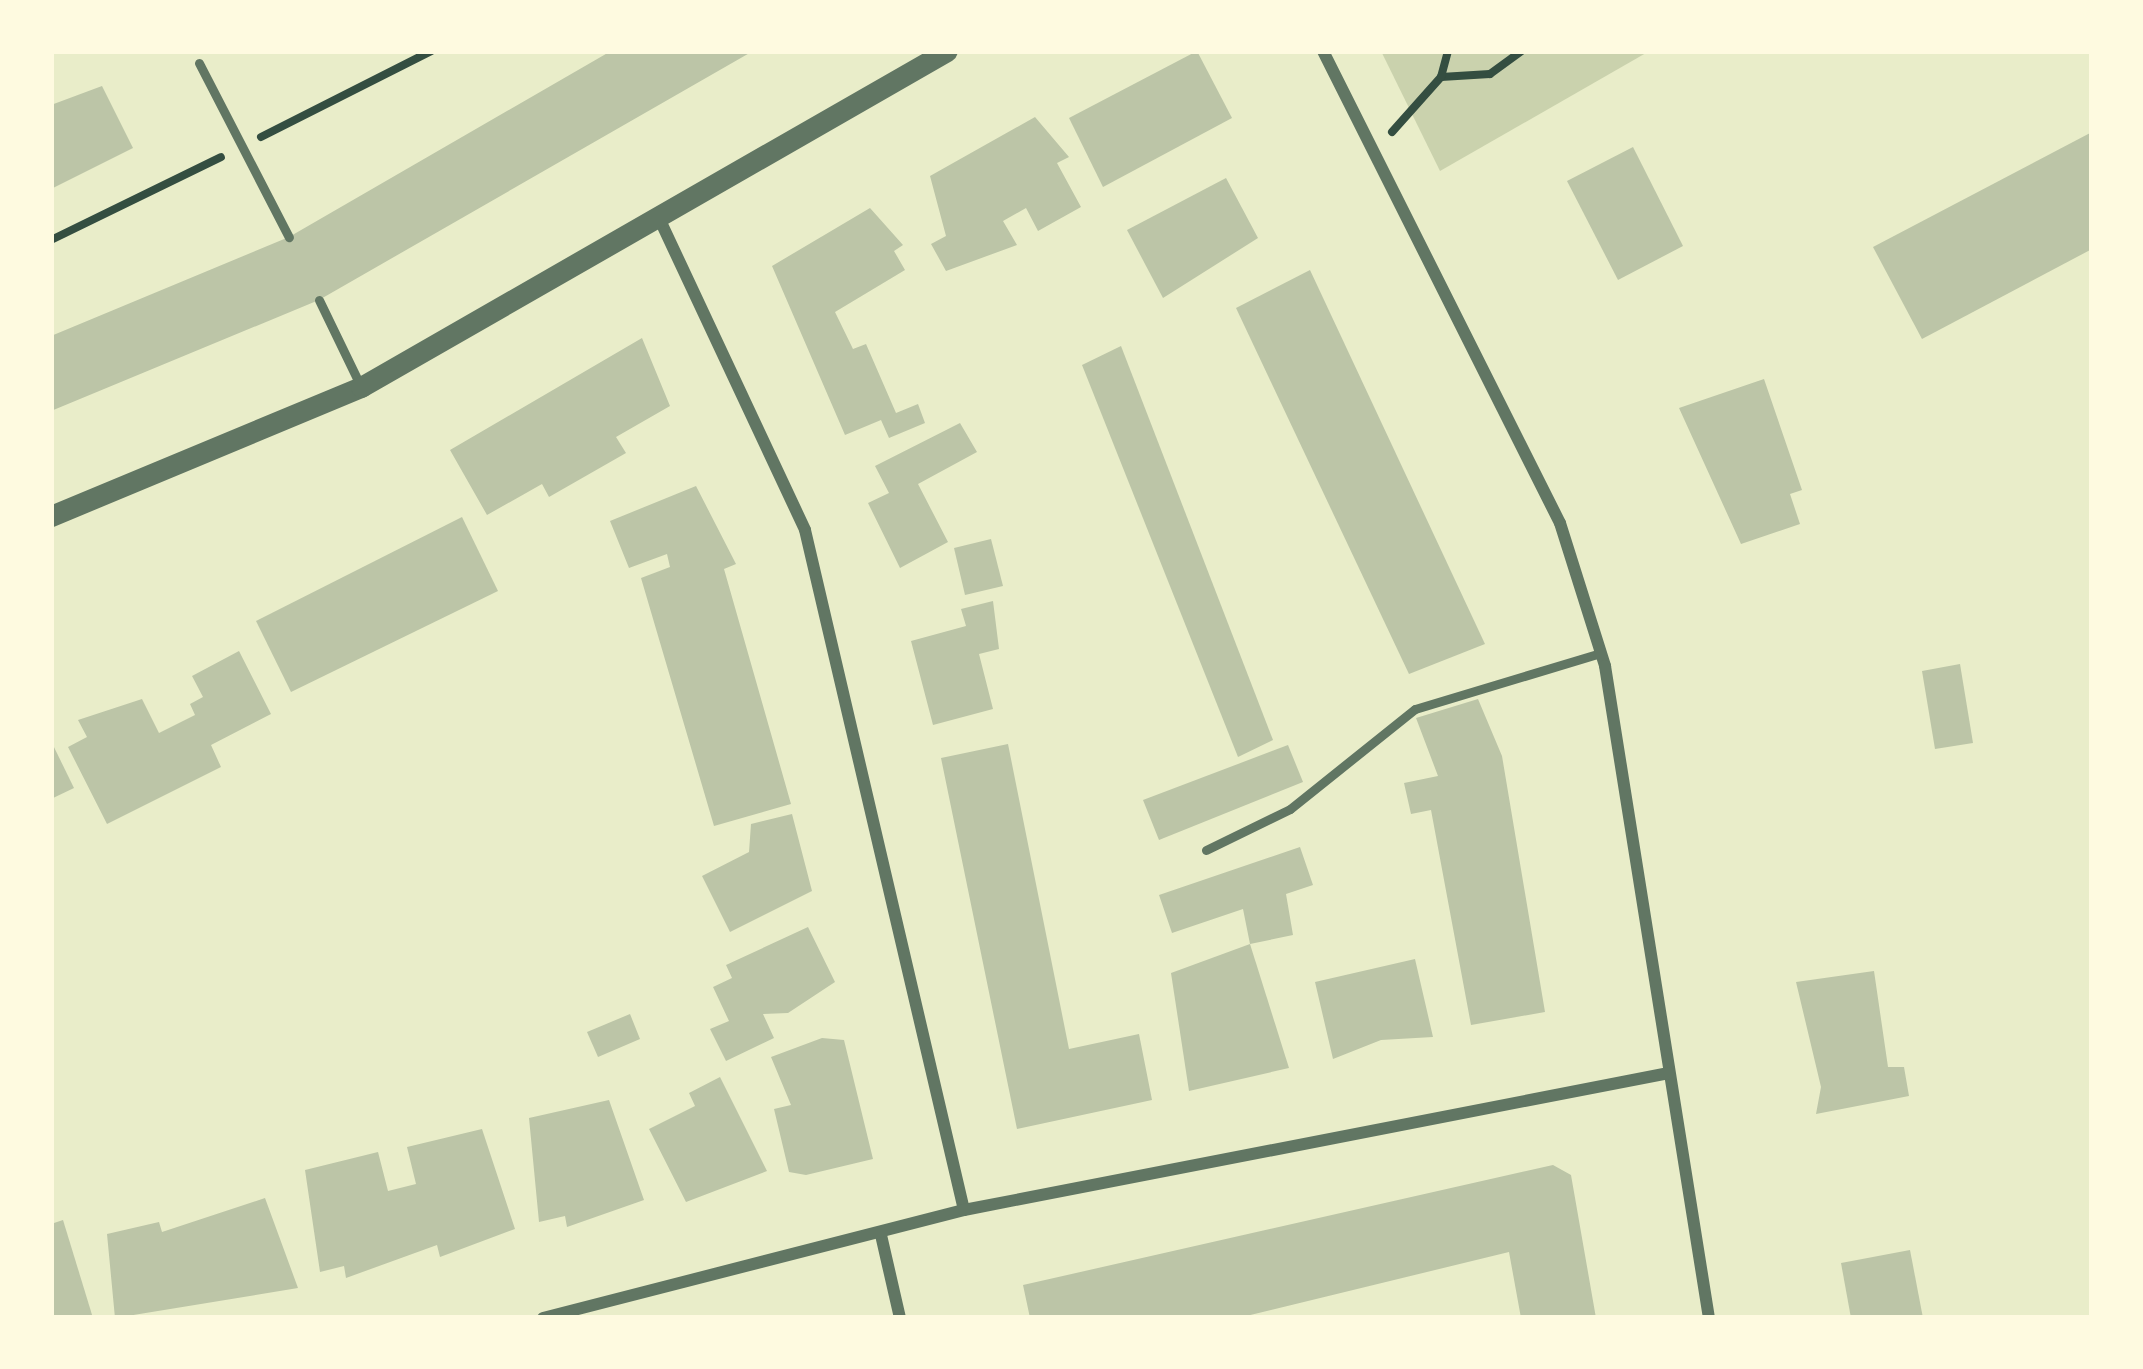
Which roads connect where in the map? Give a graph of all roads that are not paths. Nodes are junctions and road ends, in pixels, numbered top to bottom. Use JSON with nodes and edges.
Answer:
{"nodes":[{"id":1,"x":947,"y":51,"type":"edge"},
{"id":2,"x":1323,"y":51,"type":"edge"},
{"id":3,"x":199,"y":63,"type":"dead end"},
{"id":4,"x":659,"y":218,"type":"junction"},
{"id":5,"x":289,"y":236,"type":"dead end"},
{"id":6,"x":319,"y":300,"type":"dead end"},
{"id":7,"x":361,"y":387,"type":"junction"},
{"id":8,"x":51,"y":517,"type":"edge"},
{"id":9,"x":1600,"y":652,"type":"junction"},
{"id":10,"x":1206,"y":850,"type":"dead end"},
{"id":11,"x":1669,"y":1073,"type":"junction"},
{"id":12,"x":964,"y":1210,"type":"junction"},
{"id":13,"x":881,"y":1235,"type":"junction"},
{"id":14,"x":543,"y":1318,"type":"edge"},
{"id":15,"x":900,"y":1318,"type":"edge"},
{"id":16,"x":1709,"y":1318,"type":"edge"}],
"edges":[{"from":1,"to":4,"type":"street"},
{"from":2,"to":9,"type":"street"},
{"from":3,"to":5,"type":"lane"},
{"from":4,"to":7,"type":"street"},
{"from":4,"to":12,"type":"street"},
{"from":6,"to":7,"type":"lane"},
{"from":7,"to":8,"type":"street"},
{"from":9,"to":10,"type":"lane"},
{"from":9,"to":11,"type":"street"},
{"from":11,"to":12,"type":"street"},
{"from":11,"to":16,"type":"street"},
{"from":12,"to":13,"type":"street"},
{"from":13,"to":14,"type":"street"},
{"from":13,"to":15,"type":"street"}]}
